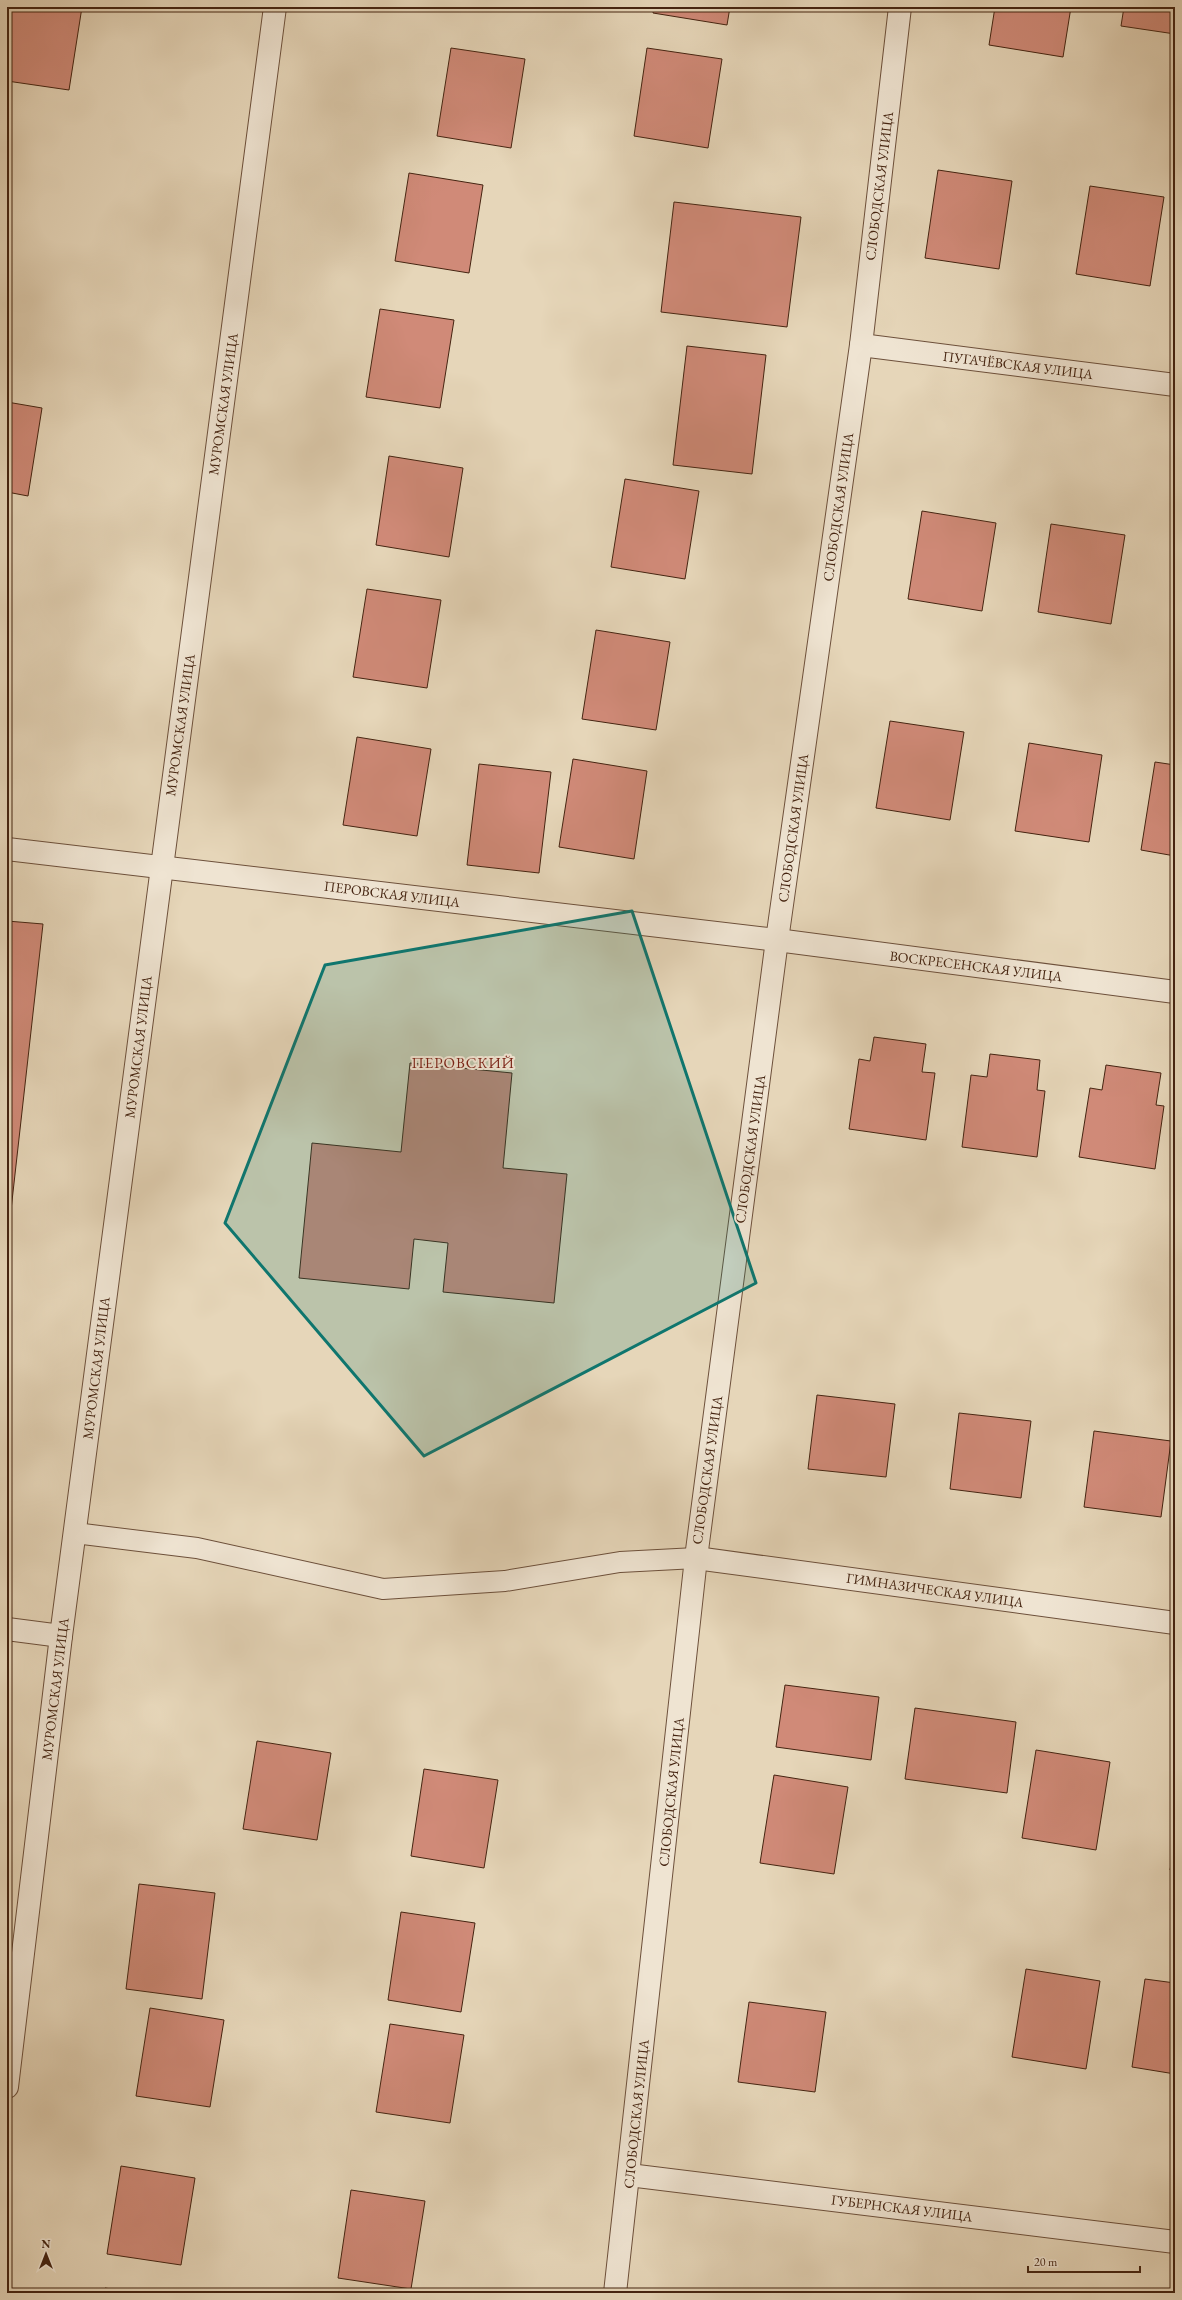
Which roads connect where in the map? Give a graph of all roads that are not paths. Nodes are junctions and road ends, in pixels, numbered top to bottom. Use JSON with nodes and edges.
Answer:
{"nodes":[{"id":1,"x":275,"y":7,"type":"edge"},
{"id":2,"x":900,"y":7,"type":"edge"},
{"id":3,"x":860,"y":345,"type":"junction"},
{"id":4,"x":1175,"y":385,"type":"edge"},
{"id":5,"x":7,"y":849,"type":"edge"},
{"id":6,"x":162,"y":867,"type":"junction"},
{"id":7,"x":777,"y":940,"type":"junction"},
{"id":8,"x":1175,"y":992,"type":"edge"},
{"id":9,"x":75,"y":1533,"type":"junction"},
{"id":10,"x":696,"y":1558,"type":"junction"},
{"id":11,"x":1175,"y":1622,"type":"edge"},
{"id":12,"x":7,"y":1629,"type":"edge"},
{"id":13,"x":61,"y":1636,"type":"junction"},
{"id":14,"x":7,"y":2087,"type":"edge"},
{"id":15,"x":629,"y":2174,"type":"junction"},
{"id":16,"x":1175,"y":2242,"type":"edge"},
{"id":17,"x":615,"y":2293,"type":"edge"}],
"edges":[{"from":1,"to":6,"type":"street","name":"МУРОМСКАЯ УЛИЦА"},
{"from":2,"to":3,"type":"street","name":"СЛОБОДСКАЯ УЛИЦА"},
{"from":3,"to":4,"type":"street","name":"ПУГАЧЁВСКАЯ УЛИЦА"},
{"from":3,"to":7,"type":"street","name":"СЛОБОДСКАЯ УЛИЦА"},
{"from":5,"to":6,"type":"street","name":"ПЕРОВСКАЯ УЛИЦА"},
{"from":6,"to":7,"type":"street","name":"ПЕРОВСКАЯ УЛИЦА"},
{"from":6,"to":9,"type":"street","name":"МУРОМСКАЯ УЛИЦА"},
{"from":7,"to":8,"type":"street","name":"ВОСКРЕСЕНСКАЯ УЛИЦА"},
{"from":7,"to":10,"type":"street","name":"СЛОБОДСКАЯ УЛИЦА"},
{"from":9,"to":10,"type":"lane"},
{"from":9,"to":13,"type":"street","name":"МУРОМСКАЯ УЛИЦА"},
{"from":10,"to":11,"type":"street","name":"ГИМНАЗИЧЕСКАЯ УЛИЦА"},
{"from":10,"to":15,"type":"street","name":"СЛОБОДСКАЯ УЛИЦА"},
{"from":12,"to":13,"type":"street"},
{"from":13,"to":14,"type":"street","name":"МУРОМСКАЯ УЛИЦА"},
{"from":15,"to":16,"type":"street","name":"ГУБЕРНСКАЯ УЛИЦА"},
{"from":15,"to":17,"type":"street","name":"СЛОБОДСКАЯ УЛИЦА"}]}
